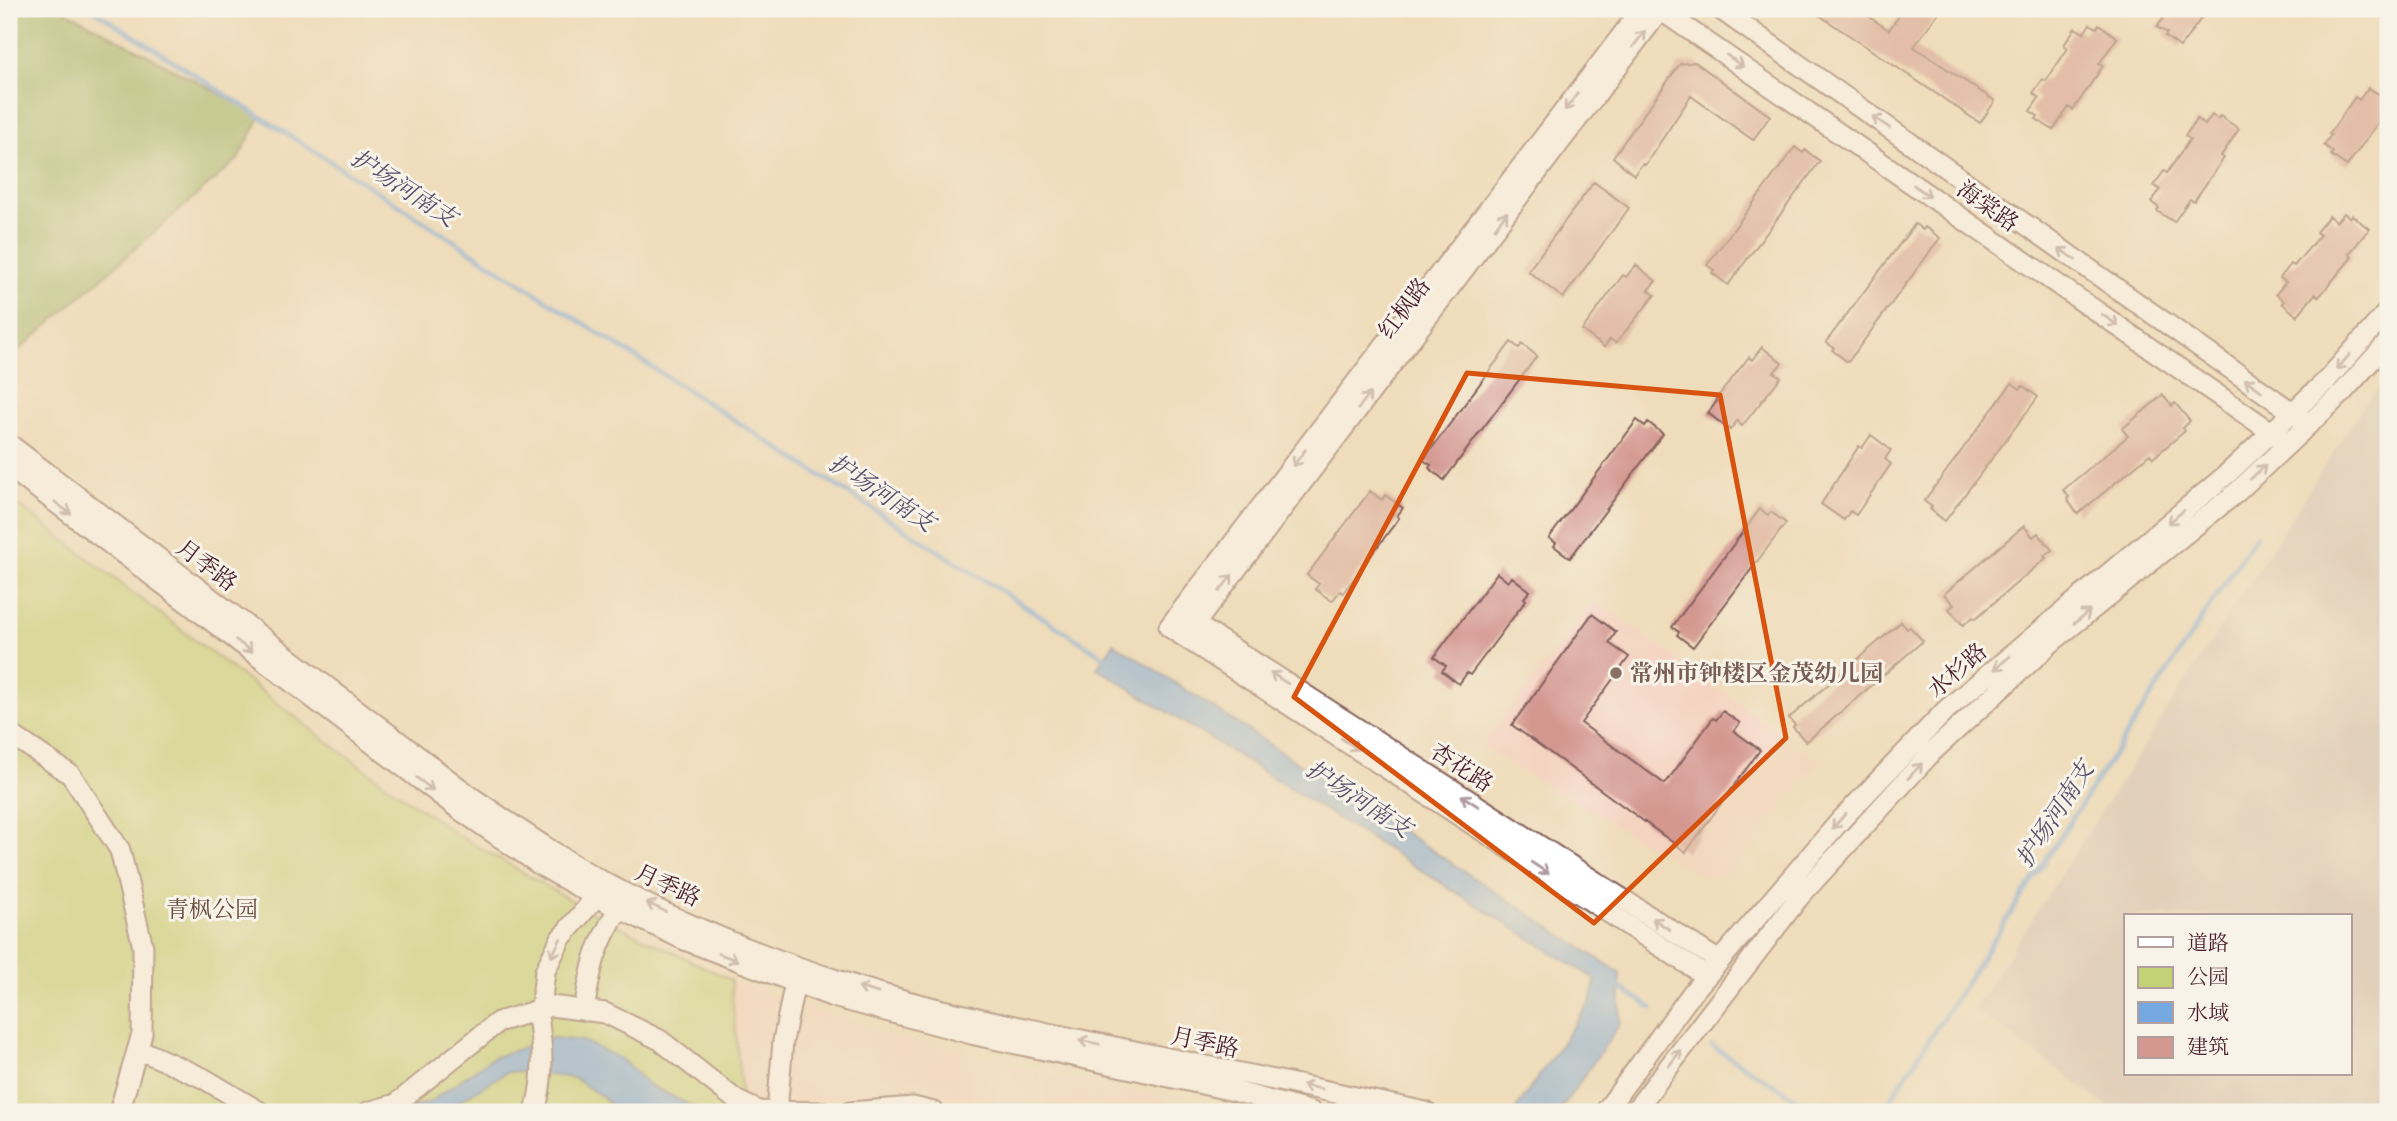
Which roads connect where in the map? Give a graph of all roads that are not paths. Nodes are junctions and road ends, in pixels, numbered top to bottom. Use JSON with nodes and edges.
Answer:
{"nodes":[{"id":1,"x":1656,"y":9,"type":"edge"},
{"id":2,"x":1720,"y":9,"type":"edge"},
{"id":3,"x":2388,"y":311,"type":"edge"},
{"id":4,"x":2388,"y":342,"type":"edge"},
{"id":5,"x":2292,"y":412,"type":"junction"},
{"id":6,"x":2309,"y":424,"type":"junction"},
{"id":7,"x":2272,"y":432,"type":"junction"},
{"id":8,"x":2288,"y":443,"type":"junction"},
{"id":9,"x":9,"y":444,"type":"edge"},
{"id":10,"x":9,"y":467,"type":"edge"},
{"id":11,"x":1182,"y":625,"type":"junction"},
{"id":12,"x":9,"y":733,"type":"edge"},
{"id":13,"x":596,"y":897,"type":"junction"},
{"id":14,"x":619,"y":908,"type":"junction"},
{"id":15,"x":1719,"y":961,"type":"junction"},
{"id":16,"x":1706,"y":976,"type":"junction"},
{"id":17,"x":794,"y":982,"type":"junction"},
{"id":18,"x":539,"y":1010,"type":"junction"},
{"id":19,"x":584,"y":1010,"type":"junction"},
{"id":20,"x":138,"y":1049,"type":"junction"},
{"id":21,"x":872,"y":1111,"type":"edge"},
{"id":22,"x":119,"y":1112,"type":"edge"},
{"id":23,"x":260,"y":1112,"type":"edge"},
{"id":24,"x":368,"y":1112,"type":"edge"},
{"id":25,"x":535,"y":1112,"type":"edge"},
{"id":26,"x":777,"y":1112,"type":"edge"},
{"id":27,"x":824,"y":1112,"type":"edge"},
{"id":28,"x":850,"y":1112,"type":"edge"},
{"id":29,"x":934,"y":1112,"type":"edge"},
{"id":30,"x":1312,"y":1112,"type":"edge"},
{"id":31,"x":1426,"y":1112,"type":"edge"},
{"id":32,"x":1605,"y":1112,"type":"edge"},
{"id":33,"x":1634,"y":1112,"type":"edge"}],
"edges":[{"from":1,"to":7,"type":"street","name":"海棠路","one_way":true},
{"from":1,"to":11,"type":"street","name":"红枫路"},
{"from":5,"to":2,"type":"street","name":"海棠路","one_way":true},
{"from":3,"to":5,"type":"street","name":"水杉路","one_way":true},
{"from":4,"to":6,"type":"street","name":"水杉路"},
{"from":5,"to":6,"type":"street","name":"海棠路"},
{"from":5,"to":7,"type":"street","name":"水杉路"},
{"from":6,"to":8,"type":"street","name":"水杉路"},
{"from":7,"to":8,"type":"street","name":"海棠路"},
{"from":7,"to":15,"type":"street","name":"水杉路","one_way":true},
{"from":33,"to":8,"type":"street","name":"水杉路","one_way":true},
{"from":31,"to":9,"type":"street","name":"月季路","one_way":true},
{"from":10,"to":13,"type":"street","name":"月季路","one_way":true},
{"from":15,"to":11,"type":"street","name":"杏花路","one_way":true},
{"from":11,"to":16,"type":"street","name":"杏花路","one_way":true},
{"from":12,"to":20,"type":"street"},
{"from":13,"to":14,"type":"street","name":"月季路"},
{"from":13,"to":18,"type":"street","one_way":true},
{"from":14,"to":17,"type":"street","name":"月季路","one_way":true},
{"from":14,"to":19,"type":"street"},
{"from":15,"to":16,"type":"street","name":"水杉路"},
{"from":16,"to":32,"type":"street","name":"水杉路"},
{"from":17,"to":26,"type":"street"},
{"from":17,"to":30,"type":"street","name":"月季路"},
{"from":18,"to":19,"type":"street"},
{"from":18,"to":24,"type":"street"},
{"from":18,"to":25,"type":"street"},
{"from":19,"to":26,"type":"street"},
{"from":20,"to":22,"type":"street"},
{"from":20,"to":23,"type":"street"},
{"from":21,"to":28,"type":"street"},
{"from":21,"to":29,"type":"street"},
{"from":26,"to":27,"type":"street"}]}
